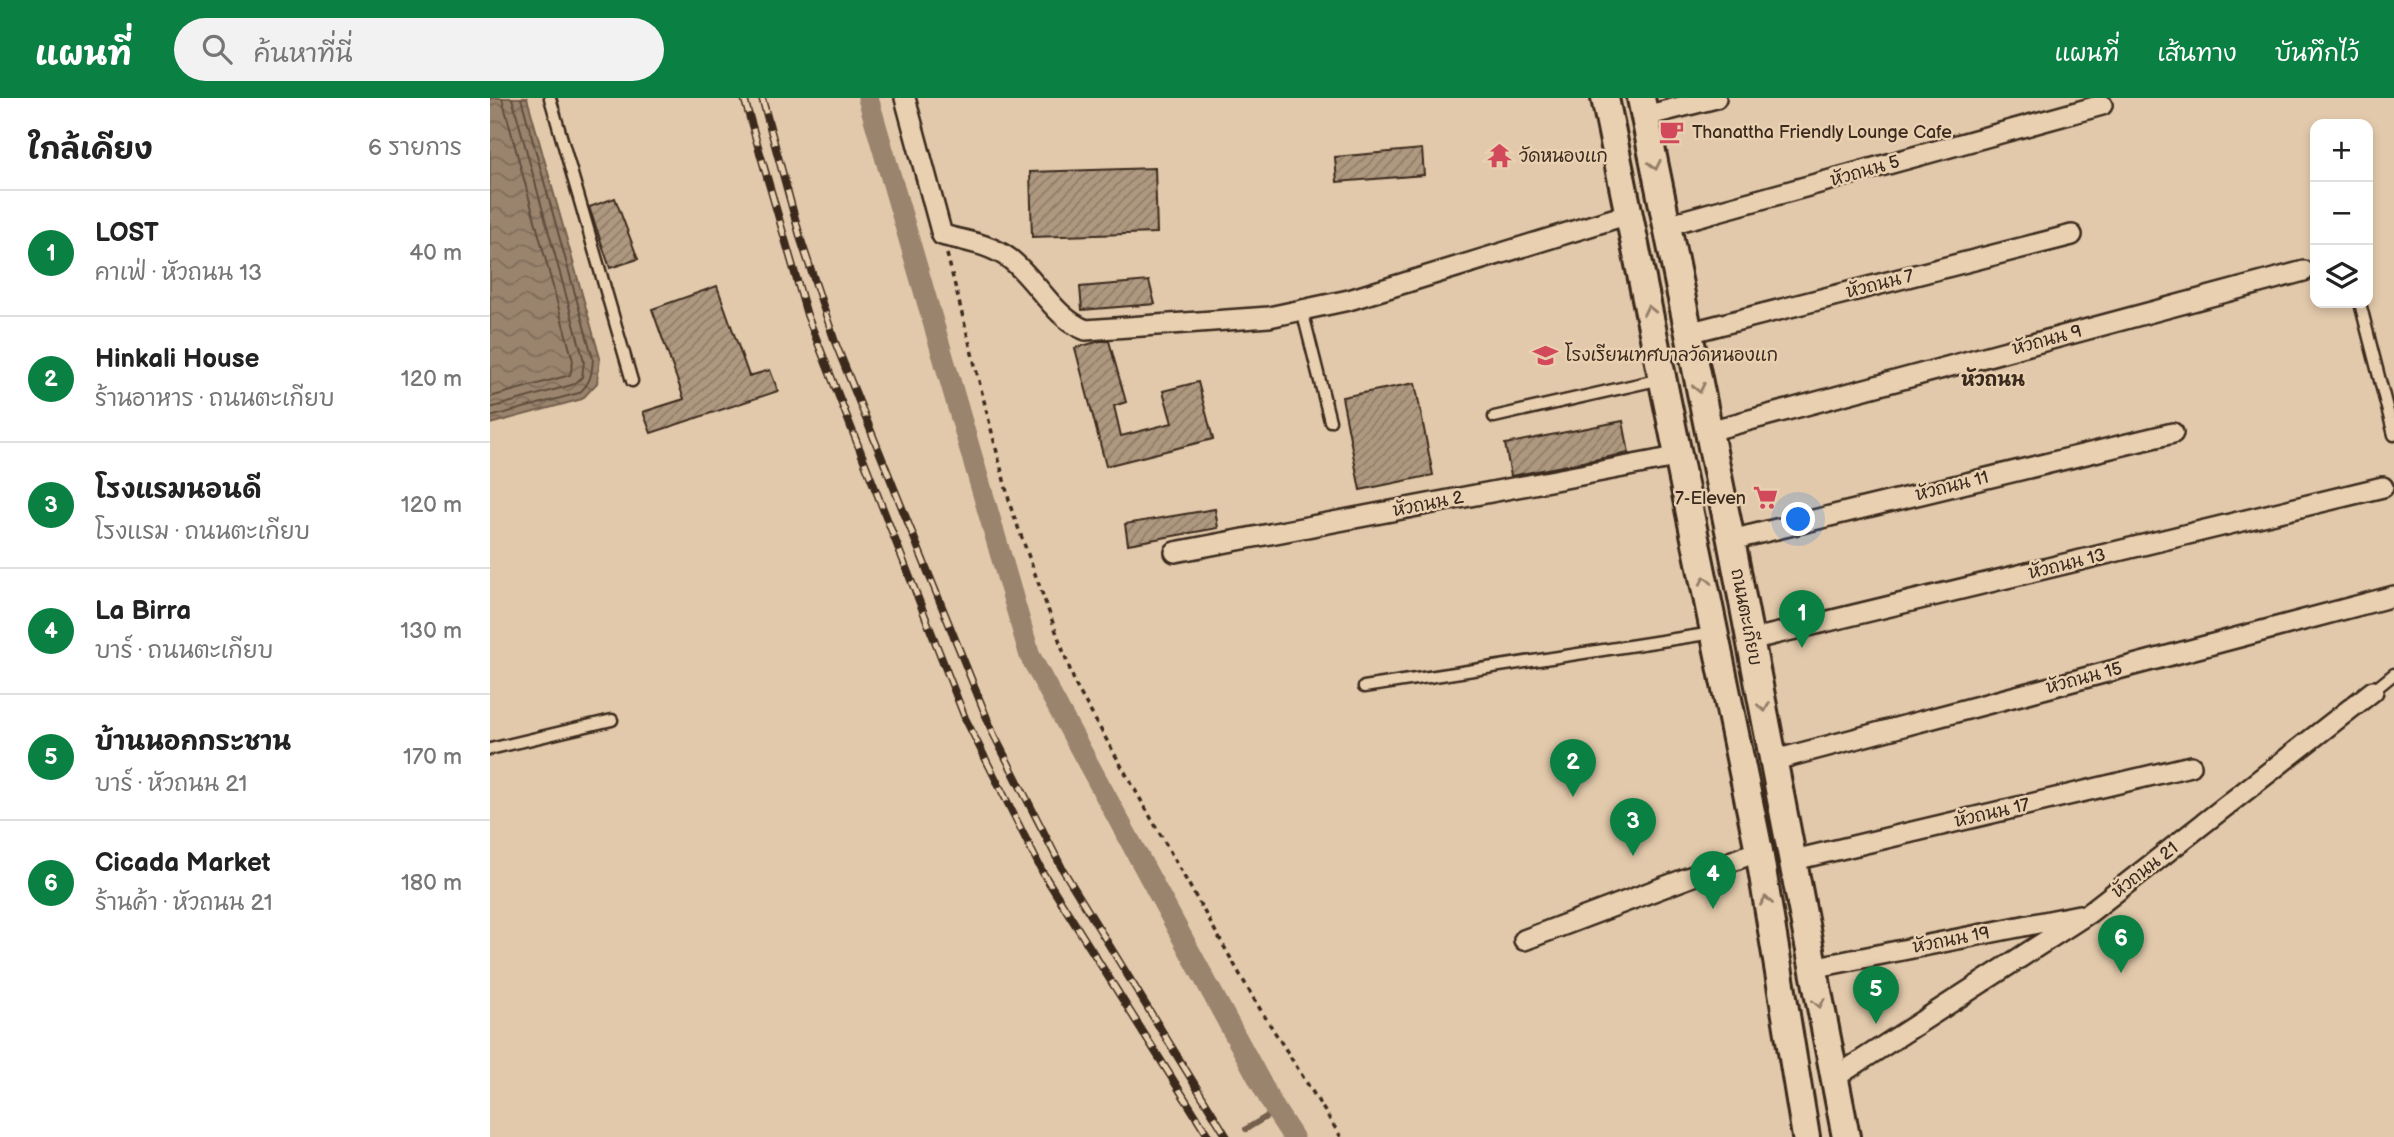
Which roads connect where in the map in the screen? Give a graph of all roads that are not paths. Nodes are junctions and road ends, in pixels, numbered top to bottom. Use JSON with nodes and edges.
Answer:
{"nodes":[{"id":1,"x":550,"y":98,"type":"edge"},
{"id":2,"x":905,"y":98,"type":"edge"},
{"id":3,"x":1605,"y":98,"type":"edge"},
{"id":4,"x":1716,"y":98,"type":"edge"},
{"id":5,"x":2102,"y":105,"type":"dead end"},
{"id":6,"x":1643,"y":107,"type":"edge"},
{"id":7,"x":1629,"y":214,"type":"junction"},
{"id":8,"x":1668,"y":229,"type":"junction"},
{"id":9,"x":2071,"y":235,"type":"dead end"},
{"id":10,"x":1635,"y":242,"type":"junction"},
{"id":11,"x":2304,"y":271,"type":"dead end"},
{"id":12,"x":2361,"y":308,"type":"edge"},
{"id":13,"x":1302,"y":310,"type":"junction"},
{"id":14,"x":1688,"y":333,"type":"junction"},
{"id":15,"x":1663,"y":378,"type":"junction"},
{"id":16,"x":632,"y":381,"type":"dead end"},
{"id":17,"x":1494,"y":417,"type":"dead end"},
{"id":18,"x":1330,"y":421,"type":"dead end"},
{"id":19,"x":1709,"y":431,"type":"junction"},
{"id":20,"x":2173,"y":433,"type":"dead end"},
{"id":21,"x":2394,"y":435,"type":"edge"},
{"id":22,"x":1681,"y":456,"type":"junction"},
{"id":23,"x":2383,"y":488,"type":"dead end"},
{"id":24,"x":1731,"y":540,"type":"junction"},
{"id":25,"x":1175,"y":552,"type":"dead end"},
{"id":26,"x":2394,"y":596,"type":"edge"},
{"id":27,"x":1715,"y":633,"type":"junction"},
{"id":28,"x":1751,"y":640,"type":"junction"},
{"id":29,"x":2394,"y":674,"type":"edge"},
{"id":30,"x":1364,"y":687,"type":"dead end"},
{"id":31,"x":2373,"y":691,"type":"joint"},
{"id":32,"x":612,"y":720,"type":"dead end"},
{"id":33,"x":490,"y":750,"type":"edge"},
{"id":34,"x":1774,"y":760,"type":"junction"},
{"id":35,"x":2191,"y":766,"type":"dead end"},
{"id":36,"x":1759,"y":851,"type":"junction"},
{"id":37,"x":1794,"y":860,"type":"junction"},
{"id":38,"x":2089,"y":913,"type":"junction"},
{"id":39,"x":1805,"y":925,"type":"junction"},
{"id":40,"x":1770,"y":931,"type":"junction"},
{"id":41,"x":1524,"y":940,"type":"dead end"},
{"id":42,"x":1812,"y":968,"type":"junction"},
{"id":43,"x":1834,"y":1078,"type":"junction"},
{"id":44,"x":1795,"y":1085,"type":"junction"},
{"id":45,"x":1806,"y":1137,"type":"edge"},
{"id":46,"x":1846,"y":1137,"type":"edge"}],
"edges":[{"from":1,"to":16,"type":"lane"},
{"from":2,"to":13,"type":"street"},
{"from":3,"to":7,"type":"street","name":"ถนนตะเกียบ"},
{"from":4,"to":6,"type":"street"},
{"from":5,"to":8,"type":"street","name":"หัวถนน 5"},
{"from":6,"to":8,"type":"street","name":"ถนนตะเกียบ","one_way":true},
{"from":7,"to":10,"type":"street","name":"ถนนตะเกียบ"},
{"from":7,"to":13,"type":"street"},
{"from":8,"to":10,"type":"street"},
{"from":8,"to":14,"type":"street","name":"ถนนตะเกียบ"},
{"from":9,"to":14,"type":"street","name":"หัวถนน 7"},
{"from":15,"to":10,"type":"street","name":"ถนนตะเกียบ","one_way":true},
{"from":11,"to":19,"type":"street","name":"หัวถนน 9"},
{"from":12,"to":21,"type":"lane"},
{"from":13,"to":18,"type":"lane"},
{"from":14,"to":19,"type":"street","name":"ถนนตะเกียบ","one_way":true},
{"from":15,"to":17,"type":"lane"},
{"from":15,"to":22,"type":"street","name":"ถนนตะเกียบ"},
{"from":19,"to":24,"type":"street","name":"ถนนตะเกียบ"},
{"from":20,"to":24,"type":"street","name":"หัวถนน 11"},
{"from":22,"to":25,"type":"street","name":"หัวถนน 2"},
{"from":27,"to":22,"type":"street","name":"ถนนตะเกียบ","one_way":true},
{"from":23,"to":28,"type":"street","name":"หัวถนน 13"},
{"from":24,"to":28,"type":"street","name":"ถนนตะเกียบ"},
{"from":26,"to":34,"type":"street","name":"หัวถนน 15"},
{"from":27,"to":30,"type":"lane"},
{"from":27,"to":36,"type":"street","name":"ถนนตะเกียบ"},
{"from":28,"to":34,"type":"street","name":"ถนนตะเกียบ","one_way":true},
{"from":29,"to":31,"type":"lane"},
{"from":31,"to":38,"type":"street","name":"หัวถนน 21"},
{"from":32,"to":33,"type":"lane"},
{"from":34,"to":37,"type":"street","name":"ถนนตะเกียบ"},
{"from":35,"to":37,"type":"street","name":"หัวถนน 17"},
{"from":40,"to":36,"type":"street","name":"ถนนตะเกียบ","one_way":true},
{"from":36,"to":41,"type":"street"},
{"from":37,"to":39,"type":"street","name":"ถนนตะเกียบ"},
{"from":38,"to":42,"type":"street","name":"หัวถนน 19"},
{"from":38,"to":43,"type":"street","name":"หัวถนน 21"},
{"from":39,"to":40,"type":"street"},
{"from":39,"to":42,"type":"street","name":"ถนนตะเกียบ"},
{"from":40,"to":44,"type":"street","name":"ถนนตะเกียบ"},
{"from":42,"to":43,"type":"street","name":"ถนนตะเกียบ","one_way":true},
{"from":43,"to":44,"type":"street"},
{"from":43,"to":46,"type":"street","name":"ถนนตะเกียบ"},
{"from":44,"to":45,"type":"street","name":"ถนนตะเกียบ"}]}
